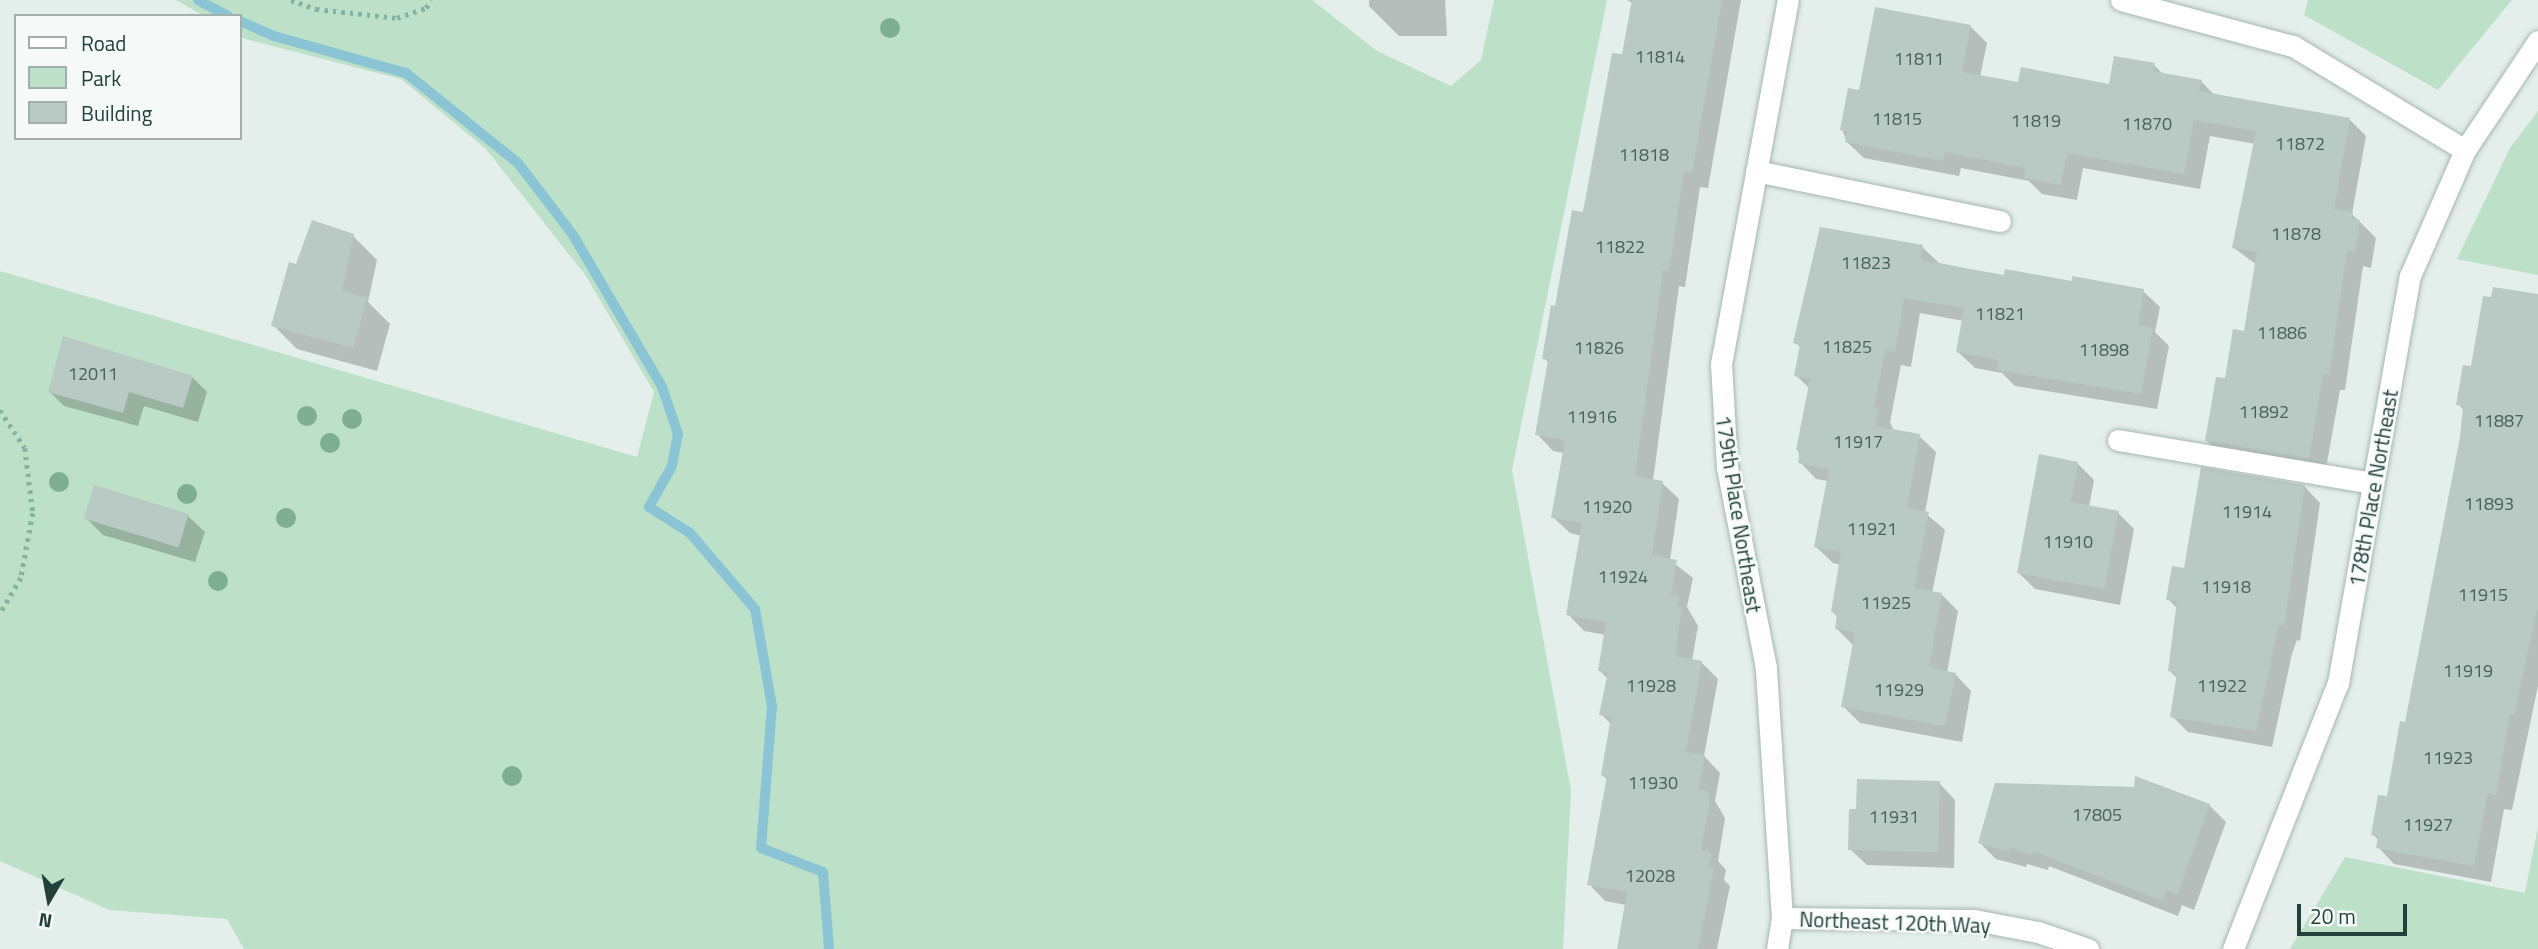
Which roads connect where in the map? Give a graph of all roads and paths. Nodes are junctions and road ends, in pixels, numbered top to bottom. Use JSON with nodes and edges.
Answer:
{"nodes":[{"id":1,"x":290,"y":0,"type":"edge"},
{"id":2,"x":431,"y":0,"type":"edge"},
{"id":3,"x":1788,"y":0,"type":"edge"},
{"id":4,"x":2121,"y":0,"type":"edge"},
{"id":5,"x":2538,"y":41,"type":"edge"},
{"id":6,"x":2465,"y":150,"type":"junction"},
{"id":7,"x":1756,"y":171,"type":"junction"},
{"id":8,"x":2000,"y":221,"type":"dead end"},
{"id":9,"x":0,"y":410,"type":"edge"},
{"id":10,"x":2118,"y":440,"type":"dead end"},
{"id":11,"x":2374,"y":483,"type":"junction"},
{"id":12,"x":0,"y":614,"type":"edge"},
{"id":13,"x":1782,"y":918,"type":"junction"},
{"id":14,"x":1776,"y":949,"type":"edge"},
{"id":15,"x":2088,"y":949,"type":"edge"},
{"id":16,"x":2233,"y":949,"type":"edge"}],
"edges":[{"from":1,"to":2,"type":"path"},
{"from":3,"to":7,"type":"street","name":"179th Place Northeast"},
{"from":4,"to":6,"type":"street"},
{"from":5,"to":6,"type":"street","name":"178th Place Northeast"},
{"from":6,"to":11,"type":"street","name":"178th Place Northeast"},
{"from":7,"to":8,"type":"street"},
{"from":7,"to":13,"type":"street","name":"179th Place Northeast"},
{"from":9,"to":12,"type":"path"},
{"from":10,"to":11,"type":"street"},
{"from":11,"to":16,"type":"street","name":"178th Place Northeast"},
{"from":13,"to":14,"type":"street","name":"179th Place Northeast"},
{"from":13,"to":15,"type":"street","name":"Northeast 120th Way"}]}
